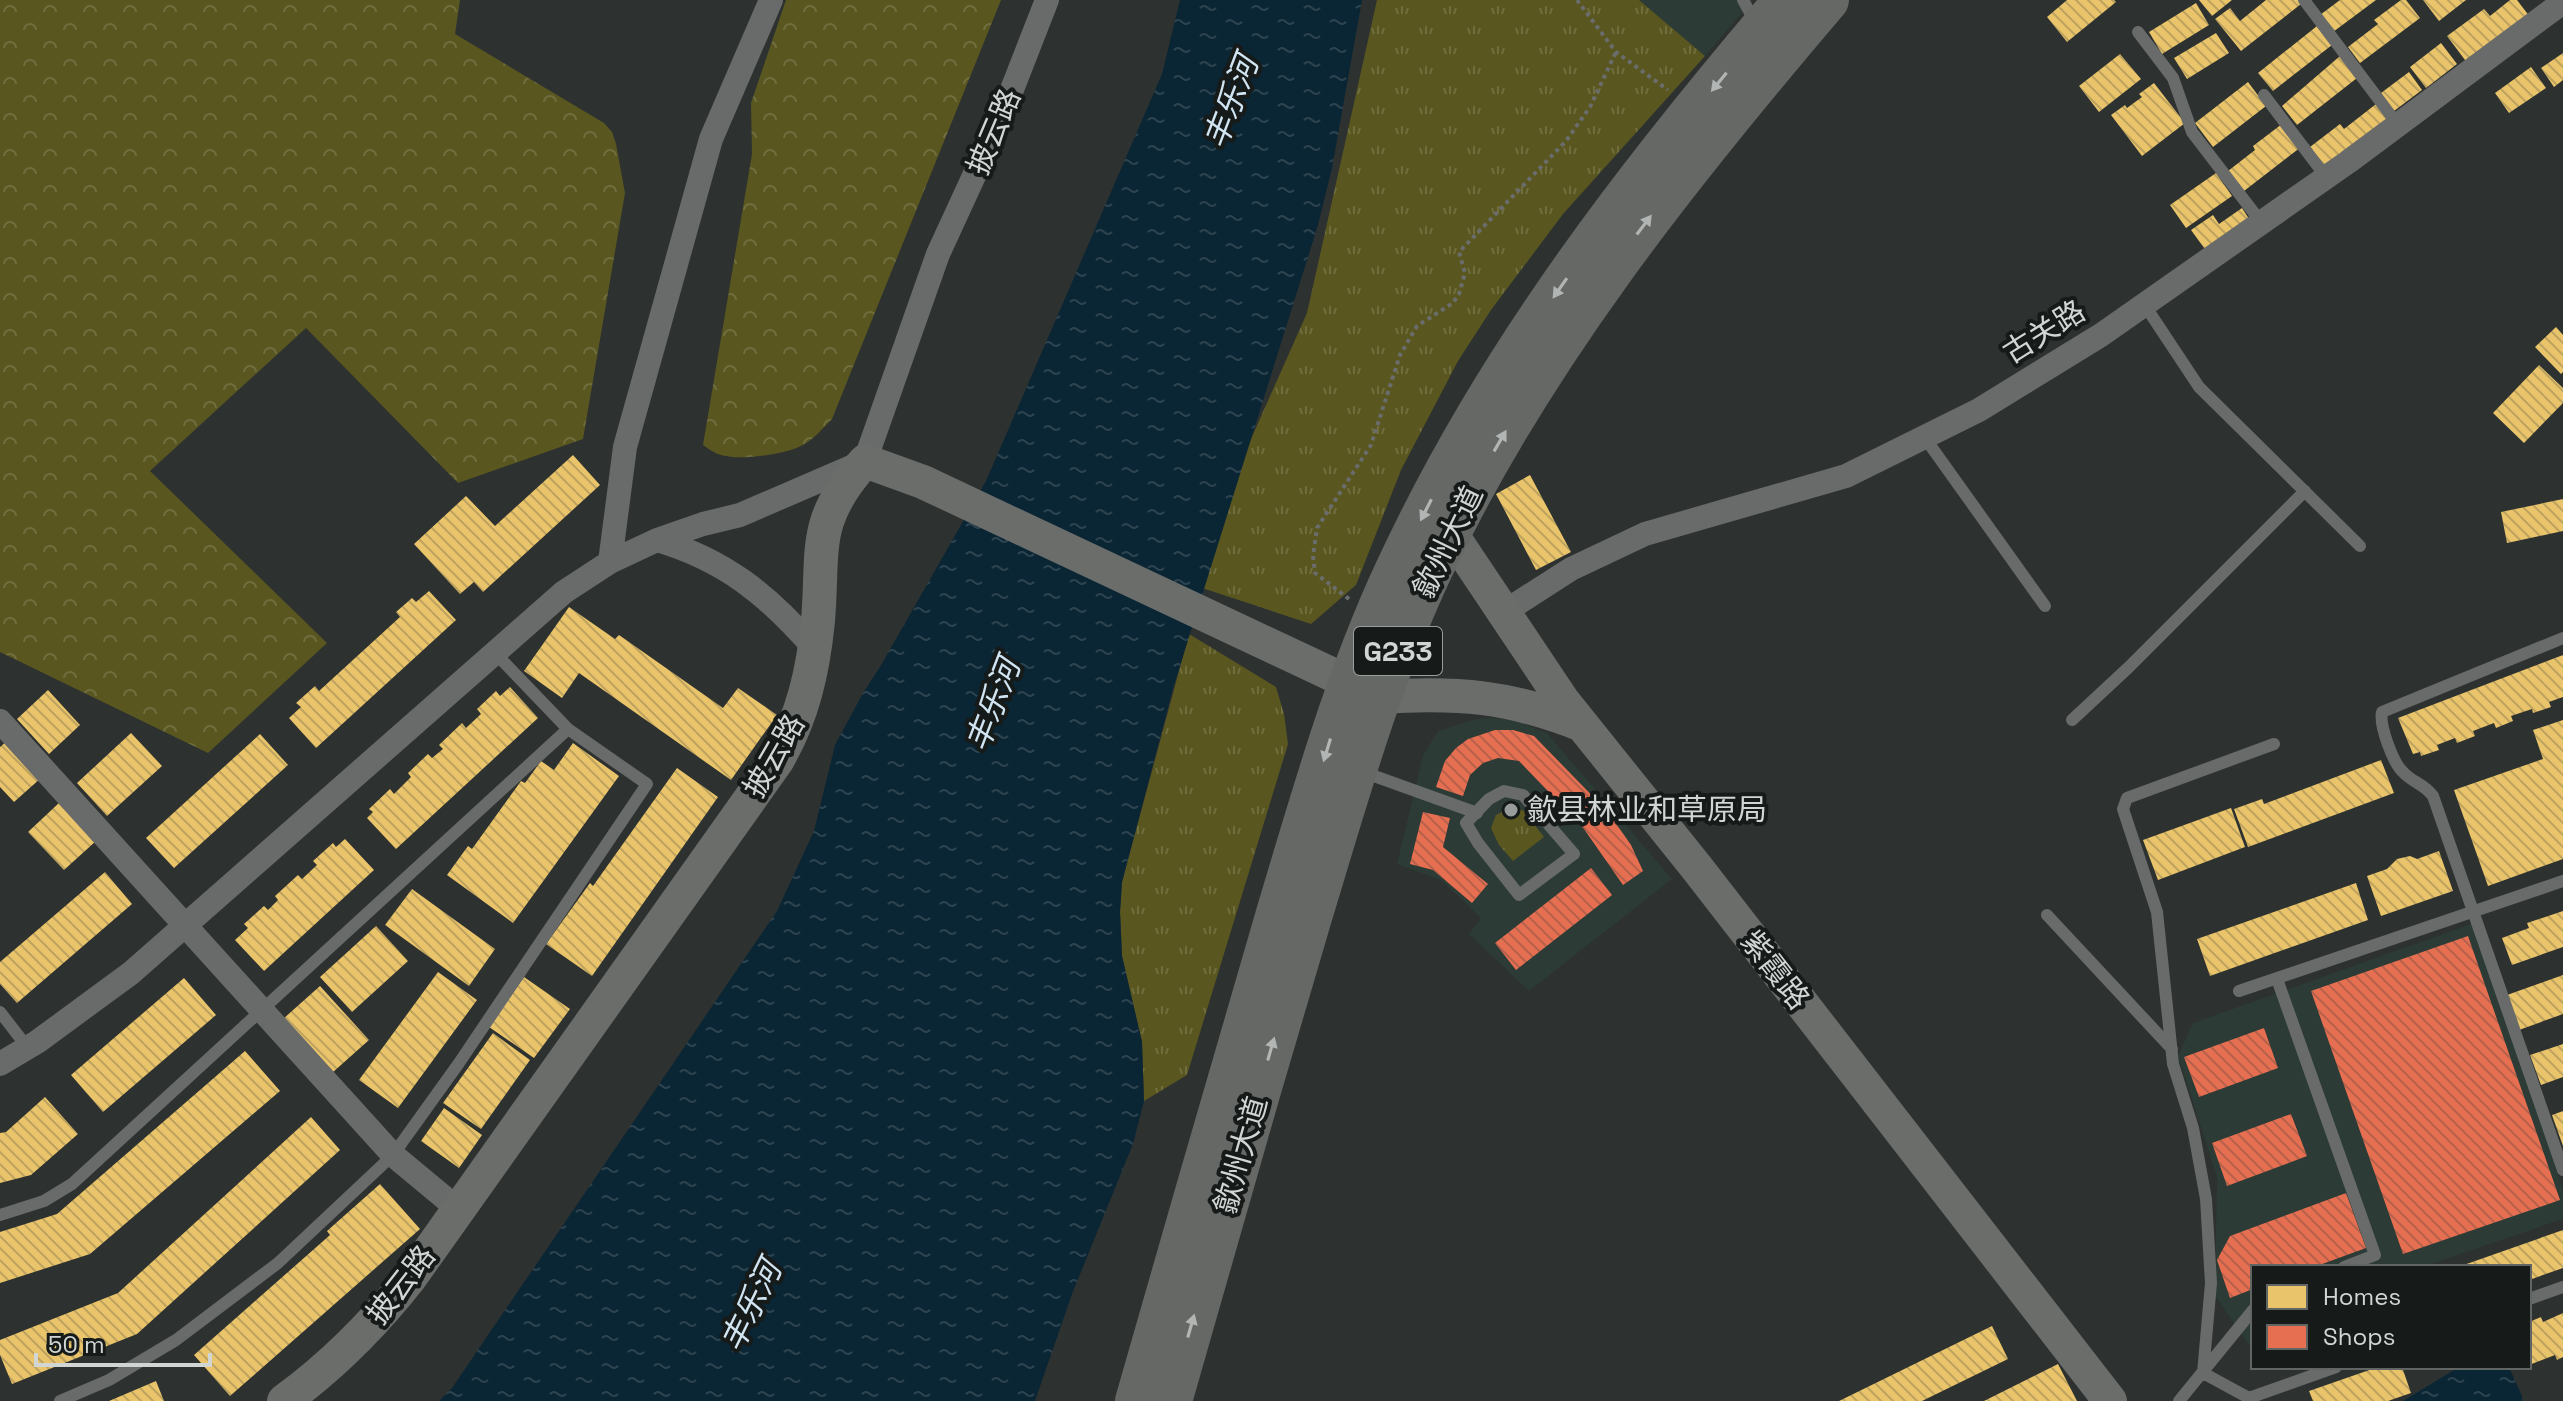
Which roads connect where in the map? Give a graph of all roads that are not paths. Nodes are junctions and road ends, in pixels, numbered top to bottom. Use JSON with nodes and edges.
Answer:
{"nodes":[{"id":1,"x":771,"y":0,"type":"edge"},
{"id":2,"x":1047,"y":0,"type":"edge"},
{"id":3,"x":1827,"y":0,"type":"edge"},
{"id":4,"x":2304,"y":0,"type":"edge"},
{"id":5,"x":2563,"y":2,"type":"edge"},
{"id":6,"x":1763,"y":10,"type":"edge"},
{"id":7,"x":2138,"y":32,"type":"dead end"},
{"id":8,"x":2264,"y":95,"type":"dead end"},
{"id":9,"x":2398,"y":125,"type":"junction"},
{"id":10,"x":2326,"y":177,"type":"junction"},
{"id":11,"x":2261,"y":222,"type":"junction"},
{"id":12,"x":2144,"y":304,"type":"junction"},
{"id":13,"x":1925,"y":438,"type":"junction"},
{"id":14,"x":865,"y":461,"type":"junction"},
{"id":15,"x":2305,"y":491,"type":"junction"},
{"id":16,"x":1450,"y":532,"type":"junction"},
{"id":17,"x":657,"y":540,"type":"junction"},
{"id":18,"x":2360,"y":546,"type":"dead end"},
{"id":19,"x":610,"y":562,"type":"junction"},
{"id":20,"x":2045,"y":606,"type":"dead end"},
{"id":21,"x":1504,"y":612,"type":"junction"},
{"id":22,"x":2563,"y":638,"type":"edge"},
{"id":23,"x":814,"y":648,"type":"junction"},
{"id":24,"x":495,"y":653,"type":"junction"},
{"id":25,"x":1366,"y":690,"type":"junction"},
{"id":26,"x":2072,"y":720,"type":"dead end"},
{"id":27,"x":0,"y":721,"type":"edge"},
{"id":28,"x":1582,"y":725,"type":"junction"},
{"id":29,"x":568,"y":729,"type":"junction"},
{"id":30,"x":2274,"y":744,"type":"dead end"},
{"id":31,"x":1355,"y":768,"type":"junction"},
{"id":32,"x":1477,"y":813,"type":"junction"},
{"id":33,"x":2563,"y":881,"type":"edge"},
{"id":34,"x":2475,"y":911,"type":"junction"},
{"id":35,"x":2047,"y":915,"type":"dead end"},
{"id":36,"x":185,"y":927,"type":"junction"},
{"id":37,"x":2277,"y":979,"type":"junction"},
{"id":38,"x":2239,"y":991,"type":"dead end"},
{"id":39,"x":261,"y":1010,"type":"junction"},
{"id":40,"x":0,"y":1012,"type":"edge"},
{"id":41,"x":28,"y":1048,"type":"junction"},
{"id":42,"x":2172,"y":1049,"type":"junction"},
{"id":43,"x":0,"y":1064,"type":"edge"},
{"id":44,"x":393,"y":1155,"type":"junction"},
{"id":45,"x":2563,"y":1170,"type":"edge"},
{"id":46,"x":458,"y":1209,"type":"junction"},
{"id":47,"x":0,"y":1215,"type":"edge"},
{"id":48,"x":2349,"y":1265,"type":"edge"},
{"id":49,"x":2563,"y":1287,"type":"edge"},
{"id":50,"x":2531,"y":1298,"type":"edge"},
{"id":51,"x":2251,"y":1313,"type":"edge"},
{"id":52,"x":2330,"y":1369,"type":"edge"},
{"id":53,"x":2203,"y":1373,"type":"junction"},
{"id":54,"x":60,"y":1401,"type":"edge"},
{"id":55,"x":284,"y":1401,"type":"edge"},
{"id":56,"x":1137,"y":1401,"type":"edge"},
{"id":57,"x":1170,"y":1401,"type":"edge"},
{"id":58,"x":2110,"y":1401,"type":"edge"},
{"id":59,"x":2179,"y":1401,"type":"edge"}],
"edges":[{"from":1,"to":19,"type":"street"},
{"from":2,"to":14,"type":"street","name":"披云路"},
{"from":16,"to":3,"type":"highway","name":"歙州大道","number":"G233","one_way":true},
{"from":4,"to":9,"type":"lane"},
{"from":5,"to":9,"type":"street","name":"古关路"},
{"from":6,"to":25,"type":"highway","name":"歙州大道","number":"G233","one_way":true},
{"from":7,"to":11,"type":"lane"},
{"from":8,"to":10,"type":"lane"},
{"from":9,"to":10,"type":"street","name":"古关路"},
{"from":10,"to":11,"type":"street","name":"古关路"},
{"from":11,"to":12,"type":"street","name":"古关路"},
{"from":12,"to":13,"type":"street","name":"古关路"},
{"from":12,"to":15,"type":"lane"},
{"from":13,"to":20,"type":"lane"},
{"from":13,"to":21,"type":"street","name":"古关路"},
{"from":14,"to":17,"type":"street"},
{"from":14,"to":23,"type":"street","name":"披云路"},
{"from":14,"to":25,"type":"street"},
{"from":15,"to":18,"type":"lane"},
{"from":15,"to":26,"type":"lane"},
{"from":16,"to":21,"type":"street","name":"紫霞路"},
{"from":16,"to":25,"type":"highway","name":"歙州大道","number":"G233"},
{"from":17,"to":19,"type":"street"},
{"from":17,"to":23,"type":"street"},
{"from":19,"to":24,"type":"street"},
{"from":21,"to":28,"type":"street","name":"紫霞路"},
{"from":22,"to":34,"type":"lane"},
{"from":23,"to":46,"type":"street","name":"披云路"},
{"from":24,"to":29,"type":"lane"},
{"from":24,"to":36,"type":"street"},
{"from":25,"to":28,"type":"street"},
{"from":25,"to":31,"type":"highway","name":"歙州大道","number":"G233"},
{"from":25,"to":56,"type":"highway","name":"歙州大道","number":"G233","one_way":true},
{"from":27,"to":36,"type":"street"},
{"from":28,"to":58,"type":"street","name":"紫霞路"},
{"from":29,"to":39,"type":"lane"},
{"from":29,"to":44,"type":"lane"},
{"from":30,"to":42,"type":"lane"},
{"from":31,"to":32,"type":"lane"},
{"from":57,"to":31,"type":"highway","name":"歙州大道","number":"G233","one_way":true},
{"from":32,"to":32,"type":"lane"},
{"from":33,"to":34,"type":"lane"},
{"from":34,"to":37,"type":"lane"},
{"from":34,"to":45,"type":"lane"},
{"from":35,"to":42,"type":"lane"},
{"from":36,"to":39,"type":"street"},
{"from":36,"to":41,"type":"street"},
{"from":37,"to":38,"type":"lane"},
{"from":37,"to":48,"type":"lane"},
{"from":39,"to":44,"type":"street"},
{"from":39,"to":47,"type":"lane"},
{"from":40,"to":41,"type":"lane"},
{"from":41,"to":43,"type":"street"},
{"from":42,"to":53,"type":"lane"},
{"from":44,"to":46,"type":"street"},
{"from":44,"to":54,"type":"lane"},
{"from":46,"to":55,"type":"street","name":"披云路"},
{"from":49,"to":50,"type":"lane"},
{"from":51,"to":53,"type":"lane"},
{"from":52,"to":53,"type":"lane"},
{"from":53,"to":59,"type":"lane"}]}
